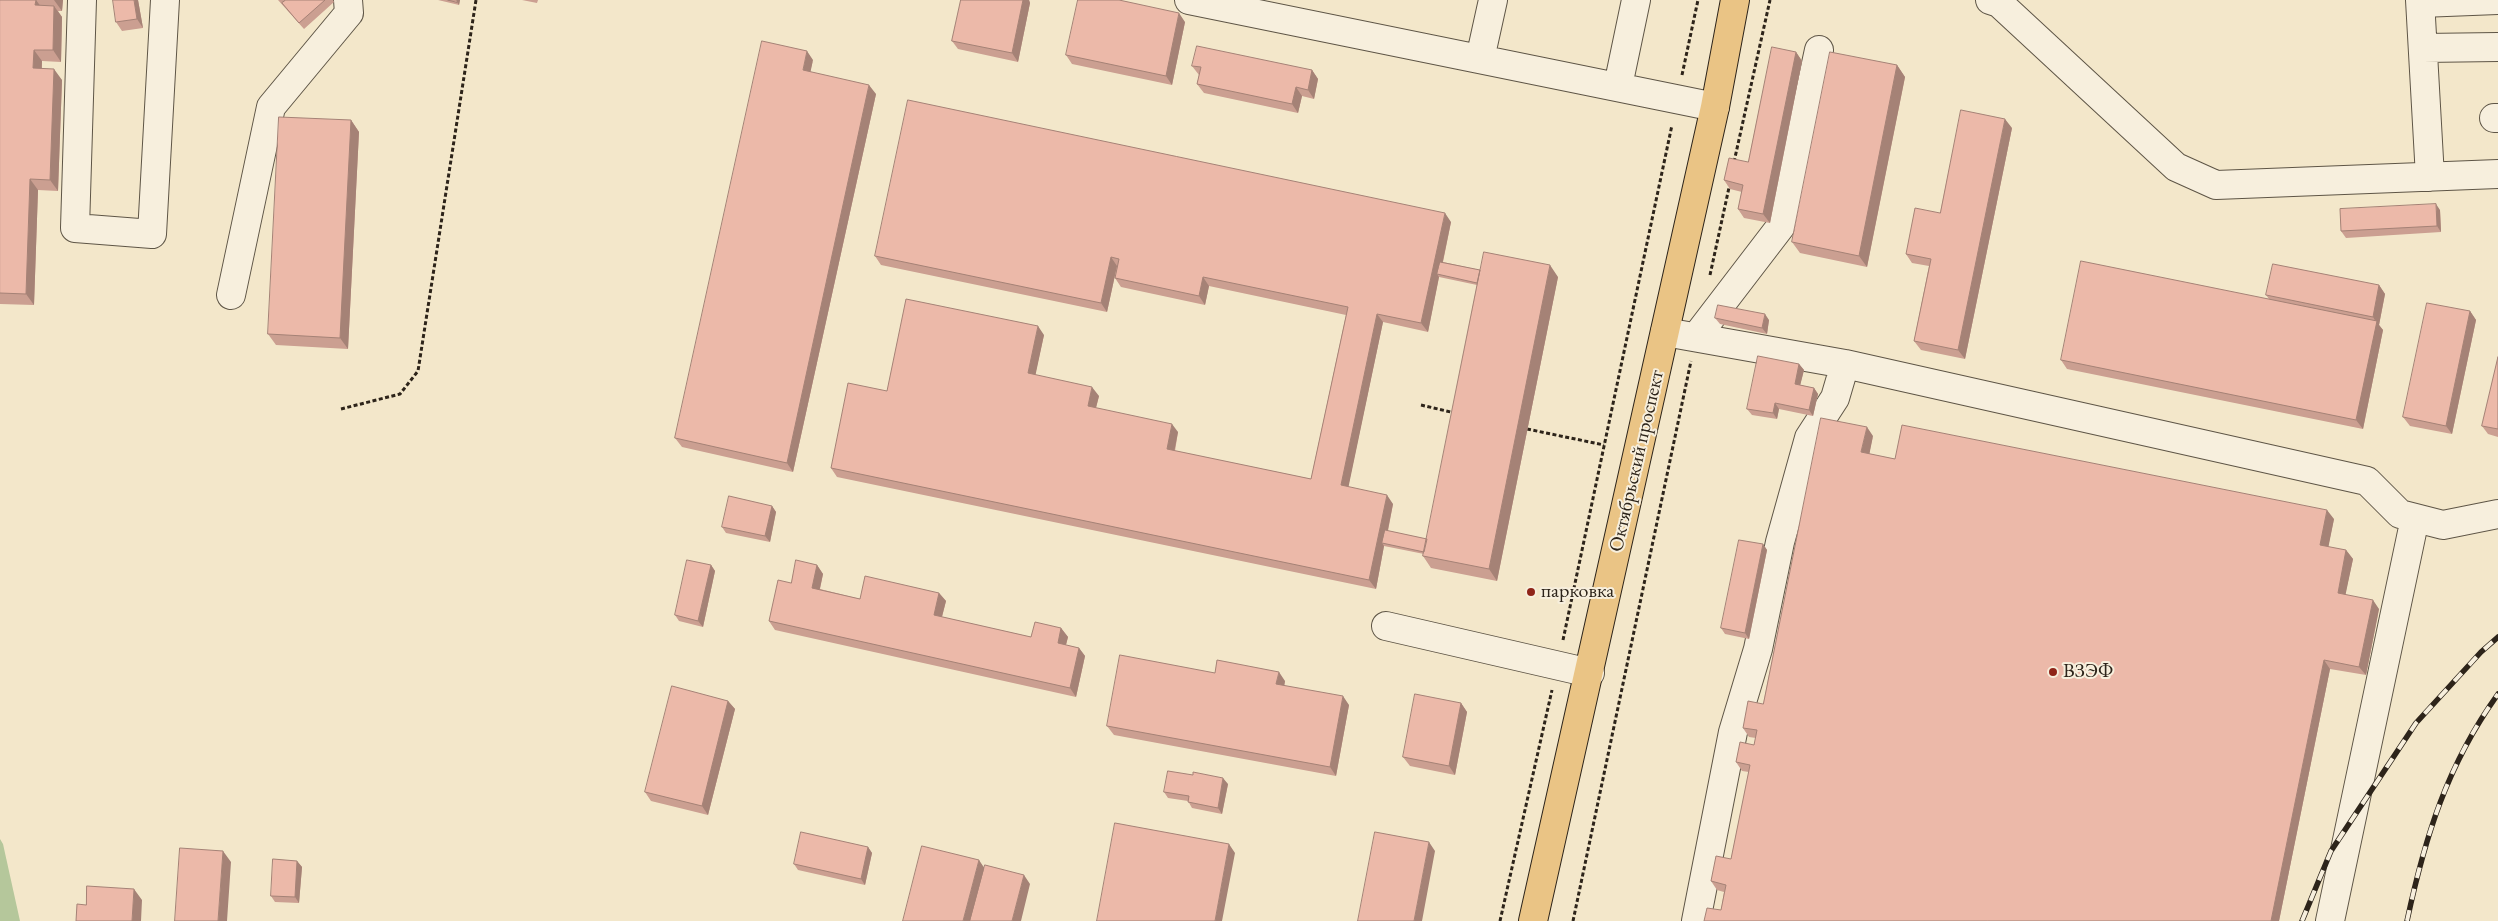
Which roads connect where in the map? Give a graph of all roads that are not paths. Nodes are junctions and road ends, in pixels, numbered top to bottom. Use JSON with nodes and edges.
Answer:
{"nodes":[{"id":1,"x":82,"y":0,"type":"edge"},
{"id":2,"x":166,"y":0,"type":"edge"},
{"id":3,"x":348,"y":0,"type":"edge"},
{"id":4,"x":1189,"y":0,"type":"edge"},
{"id":5,"x":1493,"y":0,"type":"edge"},
{"id":6,"x":1636,"y":0,"type":"edge"},
{"id":7,"x":1735,"y":0,"type":"edge"},
{"id":8,"x":1990,"y":0,"type":"edge"},
{"id":9,"x":2498,"y":0,"type":"edge"},
{"id":10,"x":2420,"y":2,"type":"edge"},
{"id":11,"x":2498,"y":47,"type":"edge"},
{"id":12,"x":2423,"y":48,"type":"junction"},
{"id":13,"x":1819,"y":50,"type":"dead end"},
{"id":14,"x":1480,"y":59,"type":"junction"},
{"id":15,"x":1618,"y":86,"type":"junction"},
{"id":16,"x":1715,"y":107,"type":"junction"},
{"id":17,"x":2498,"y":174,"type":"edge"},
{"id":18,"x":2430,"y":177,"type":"junction"},
{"id":19,"x":231,"y":295,"type":"dead end"},
{"id":20,"x":1666,"y":332,"type":"junction"},
{"id":21,"x":1696,"y":337,"type":"junction"},
{"id":22,"x":1845,"y":364,"type":"junction"},
{"id":23,"x":2498,"y":514,"type":"edge"},
{"id":24,"x":2415,"y":518,"type":"junction"},
{"id":25,"x":1386,"y":626,"type":"dead end"},
{"id":26,"x":1590,"y":674,"type":"junction"},
{"id":27,"x":1534,"y":921,"type":"edge"},
{"id":28,"x":1696,"y":921,"type":"edge"},
{"id":29,"x":2330,"y":921,"type":"edge"}],
"edges":[{"from":1,"to":2,"type":"street"},
{"from":3,"to":19,"type":"street"},
{"from":4,"to":14,"type":"street"},
{"from":5,"to":14,"type":"street"},
{"from":6,"to":15,"type":"street"},
{"from":7,"to":16,"type":"main road","name":"Октябрьский проспект"},
{"from":8,"to":18,"type":"street"},
{"from":9,"to":10,"type":"street"},
{"from":10,"to":12,"type":"street"},
{"from":11,"to":12,"type":"street"},
{"from":12,"to":18,"type":"street"},
{"from":13,"to":21,"type":"street"},
{"from":14,"to":15,"type":"street"},
{"from":15,"to":16,"type":"street"},
{"from":16,"to":20,"type":"main road","name":"Октябрьский проспект"},
{"from":17,"to":18,"type":"street"},
{"from":20,"to":21,"type":"street"},
{"from":20,"to":26,"type":"main road","name":"Октябрьский проспект"},
{"from":21,"to":22,"type":"street"},
{"from":22,"to":24,"type":"street"},
{"from":22,"to":28,"type":"street"},
{"from":23,"to":24,"type":"street"},
{"from":24,"to":29,"type":"street"},
{"from":25,"to":26,"type":"street"},
{"from":26,"to":27,"type":"main road","name":"Октябрьский проспект"}]}
